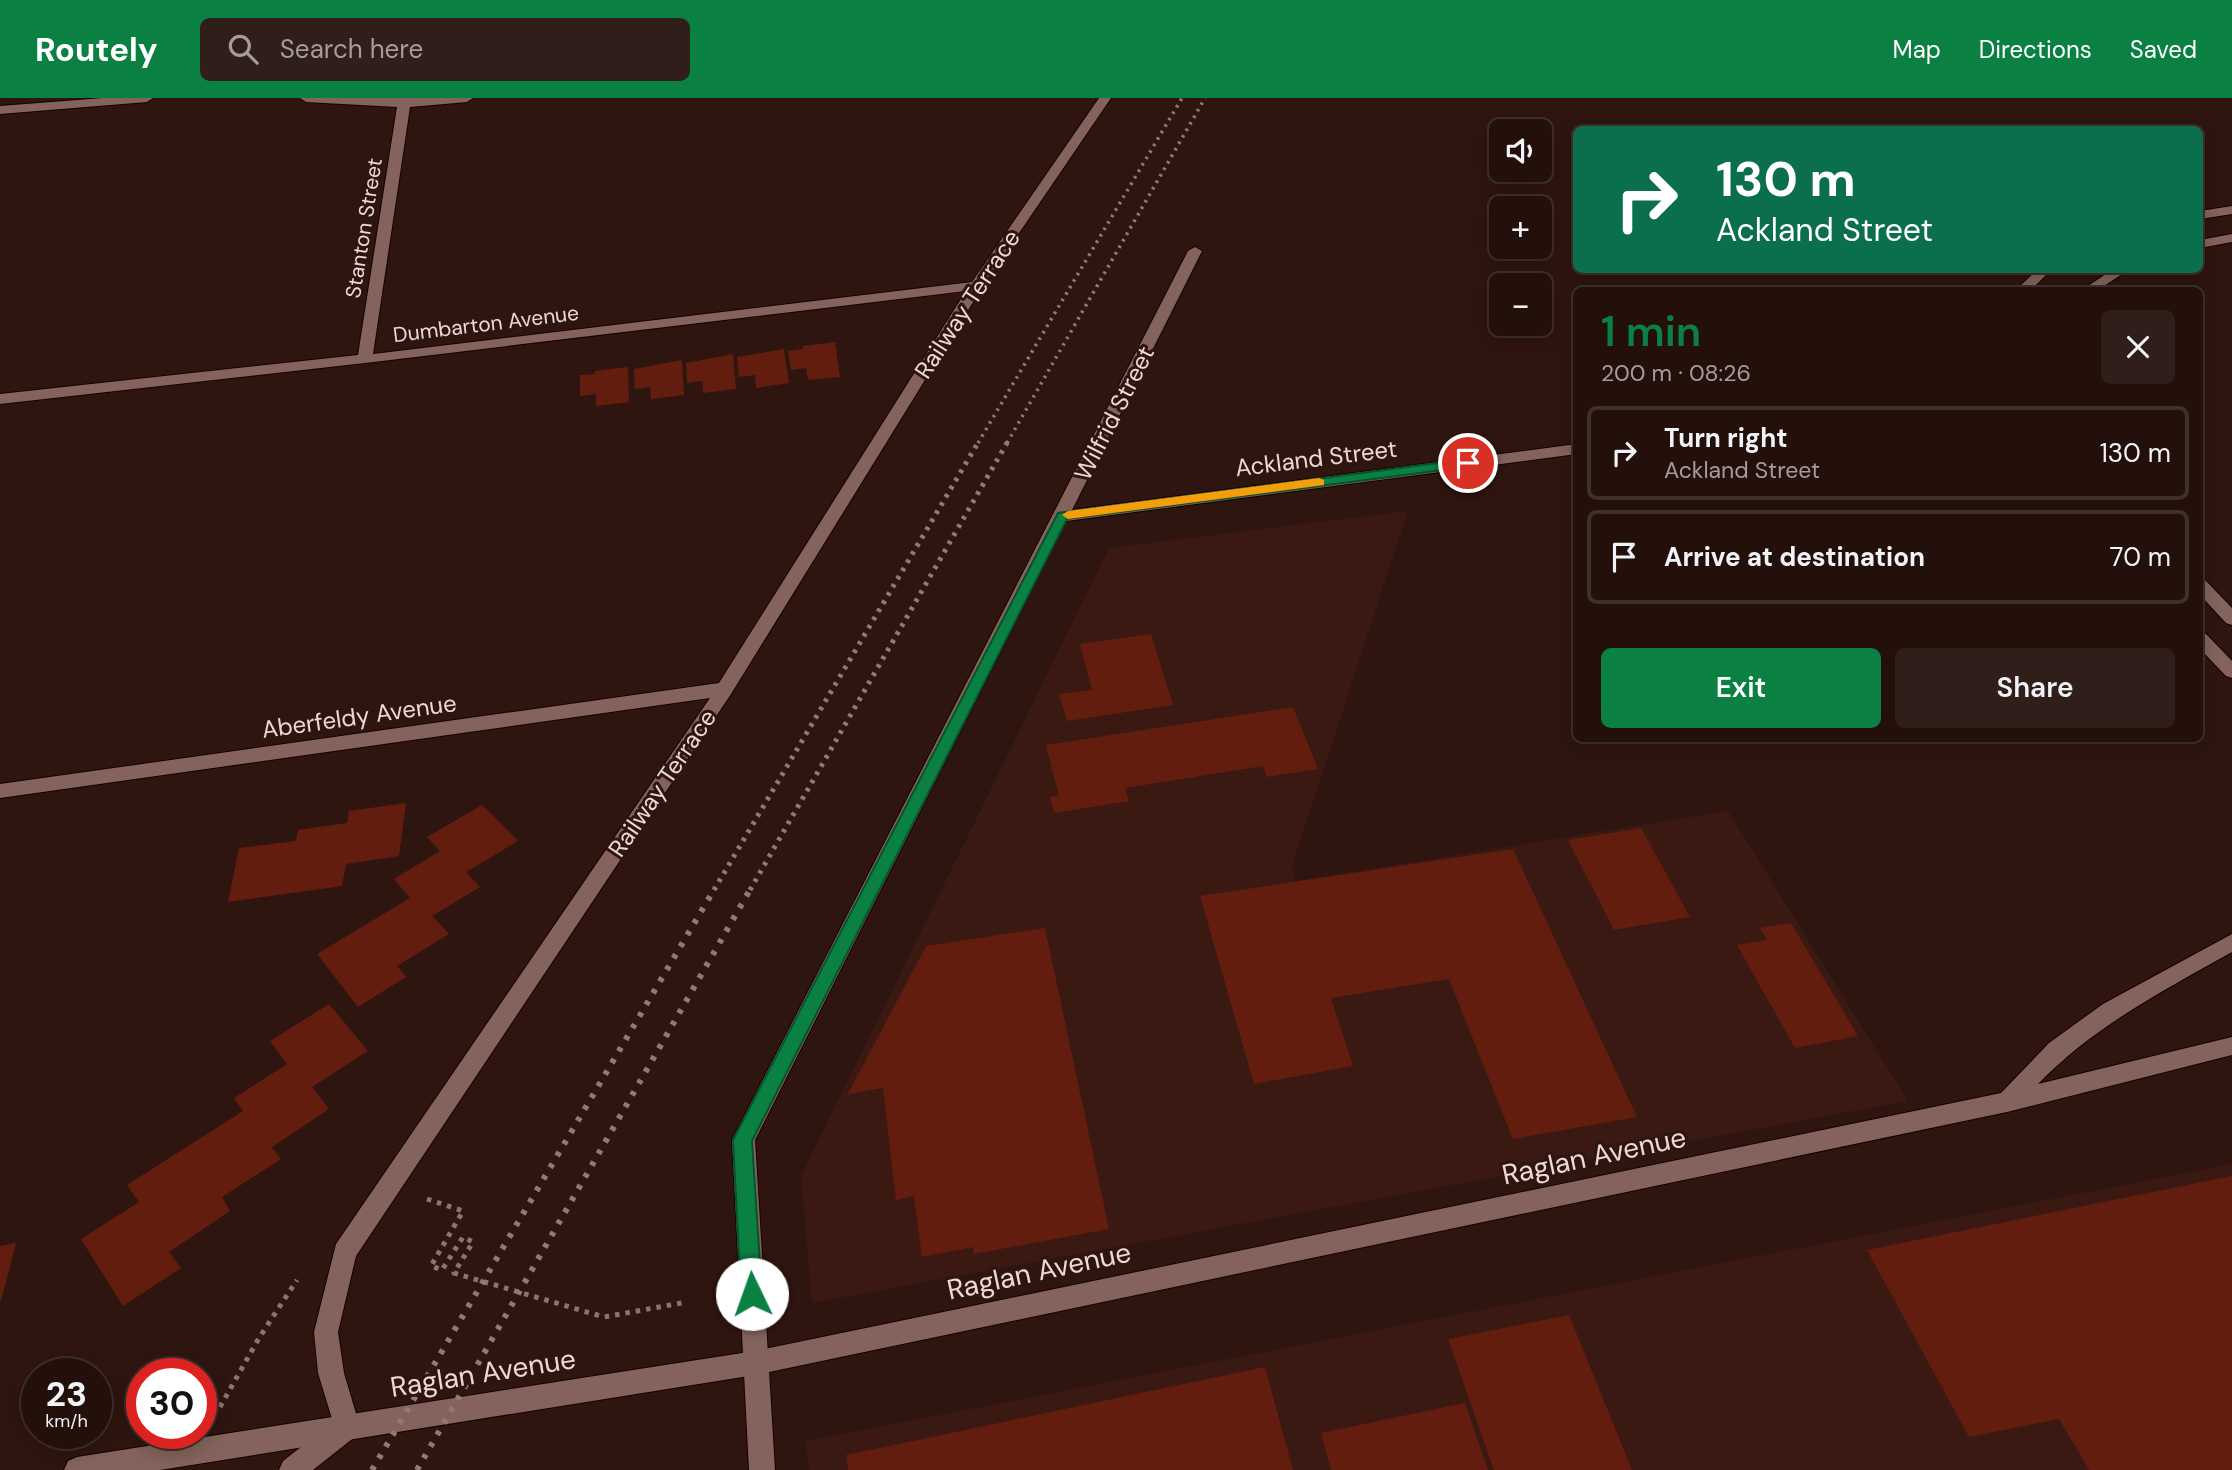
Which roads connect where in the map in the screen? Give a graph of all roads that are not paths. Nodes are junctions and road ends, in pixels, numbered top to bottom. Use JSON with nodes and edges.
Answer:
{"nodes":[{"id":1,"x":147,"y":98,"type":"edge"},
{"id":2,"x":306,"y":98,"type":"edge"},
{"id":3,"x":467,"y":98,"type":"edge"},
{"id":4,"x":1105,"y":98,"type":"edge"},
{"id":5,"x":404,"y":101,"type":"edge"},
{"id":6,"x":0,"y":110,"type":"edge"},
{"id":7,"x":2232,"y":210,"type":"edge"},
{"id":8,"x":2203,"y":215,"type":"edge"},
{"id":9,"x":2232,"y":238,"type":"edge"},
{"id":10,"x":2203,"y":243,"type":"edge"},
{"id":11,"x":1195,"y":251,"type":"dead end"},
{"id":12,"x":2041,"y":273,"type":"edge"},
{"id":13,"x":2116,"y":273,"type":"edge"},
{"id":14,"x":976,"y":286,"type":"junction"},
{"id":15,"x":2026,"y":287,"type":"edge"},
{"id":16,"x":2094,"y":287,"type":"edge"},
{"id":17,"x":365,"y":359,"type":"junction"},
{"id":18,"x":0,"y":399,"type":"edge"},
{"id":19,"x":1573,"y":450,"type":"edge"},
{"id":20,"x":1062,"y":516,"type":"junction"},
{"id":21,"x":2203,"y":588,"type":"edge"},
{"id":22,"x":2232,"y":619,"type":"edge"},
{"id":23,"x":2203,"y":641,"type":"edge"},
{"id":24,"x":2232,"y":672,"type":"edge"},
{"id":25,"x":725,"y":689,"type":"junction"},
{"id":26,"x":0,"y":791,"type":"edge"},
{"id":27,"x":2232,"y":942,"type":"edge"},
{"id":28,"x":2232,"y":1046,"type":"edge"},
{"id":29,"x":2007,"y":1102,"type":"junction"},
{"id":30,"x":755,"y":1363,"type":"junction"},
{"id":31,"x":347,"y":1427,"type":"junction"},
{"id":32,"x":77,"y":1470,"type":"edge"},
{"id":33,"x":292,"y":1470,"type":"edge"},
{"id":34,"x":762,"y":1470,"type":"edge"}],
"edges":[{"from":1,"to":6,"type":"street"},
{"from":2,"to":5,"type":"street"},
{"from":3,"to":5,"type":"street"},
{"from":4,"to":14,"type":"street","name":"Railway Terrace"},
{"from":5,"to":17,"type":"street","name":"Stanton Street"},
{"from":7,"to":8,"type":"street"},
{"from":9,"to":10,"type":"street"},
{"from":11,"to":20,"type":"street","name":"Wilfrid Street"},
{"from":12,"to":15,"type":"street"},
{"from":13,"to":16,"type":"street"},
{"from":14,"to":17,"type":"street","name":"Dumbarton Avenue"},
{"from":14,"to":25,"type":"street","name":"Railway Terrace"},
{"from":17,"to":18,"type":"street","name":"Dumbarton Avenue"},
{"from":19,"to":20,"type":"street","name":"Ackland Street"},
{"from":20,"to":30,"type":"street","name":"Wilfrid Street"},
{"from":21,"to":22,"type":"street"},
{"from":23,"to":24,"type":"street"},
{"from":25,"to":26,"type":"street","name":"Aberfeldy Avenue"},
{"from":25,"to":31,"type":"street","name":"Railway Terrace"},
{"from":27,"to":29,"type":"street"},
{"from":28,"to":29,"type":"street","name":"Raglan Avenue"},
{"from":29,"to":30,"type":"street","name":"Raglan Avenue"},
{"from":30,"to":31,"type":"street","name":"Raglan Avenue"},
{"from":30,"to":34,"type":"street","name":"Wilfrid Street"},
{"from":31,"to":32,"type":"street","name":"Raglan Avenue"},
{"from":31,"to":33,"type":"street"}]}
